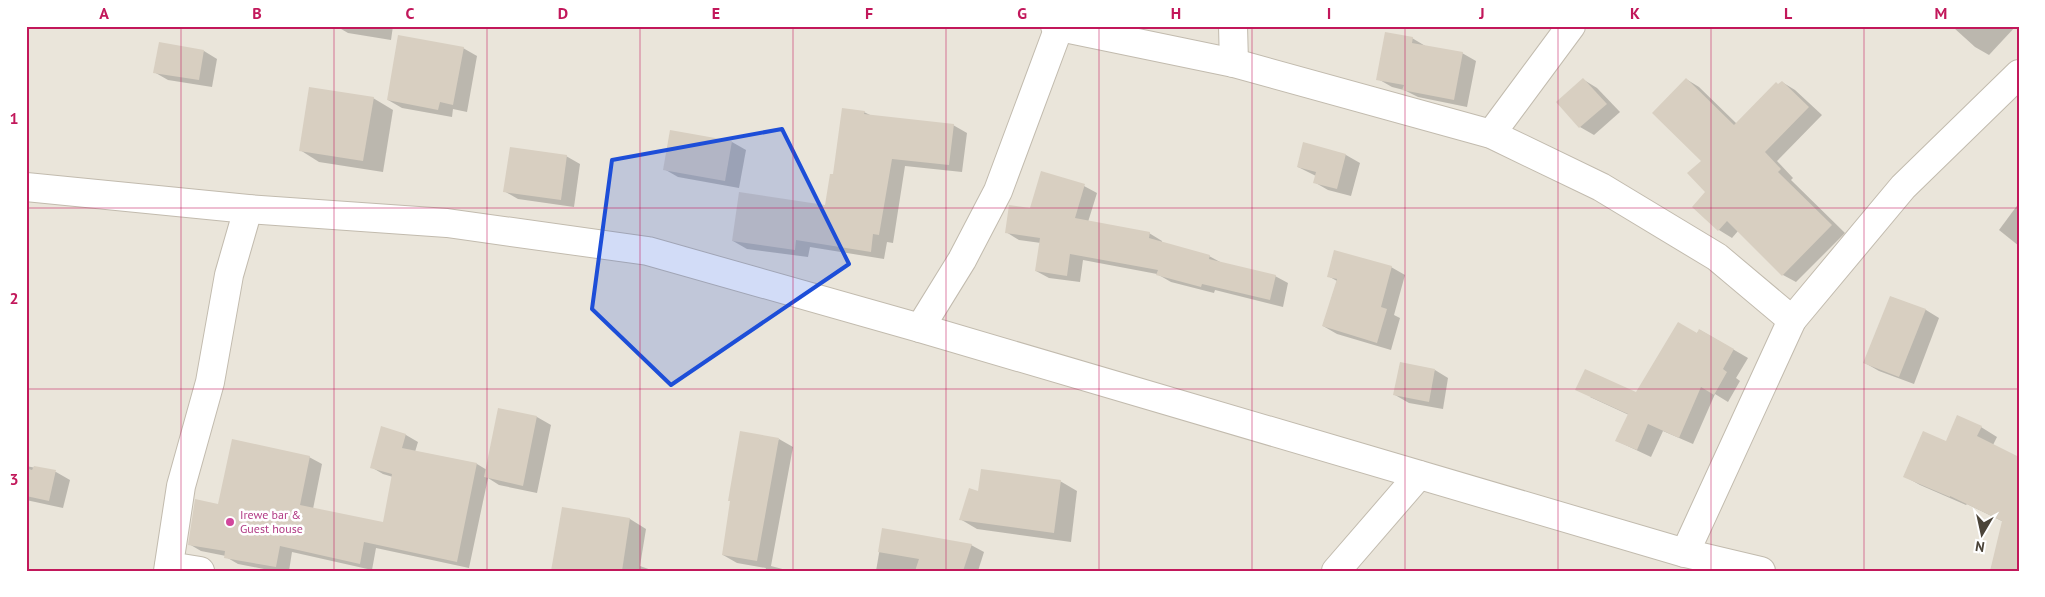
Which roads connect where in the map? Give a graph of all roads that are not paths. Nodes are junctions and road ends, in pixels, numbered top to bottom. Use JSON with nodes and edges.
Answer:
{"nodes":[{"id":1,"x":1233,"y":26,"type":"edge"},
{"id":2,"x":1571,"y":26,"type":"edge"},
{"id":3,"x":1057,"y":27,"type":"edge"},
{"id":4,"x":1234,"y":63,"type":"junction"},
{"id":5,"x":2019,"y":74,"type":"edge"},
{"id":6,"x":1491,"y":134,"type":"junction"},
{"id":7,"x":26,"y":187,"type":"edge"},
{"id":8,"x":248,"y":210,"type":"junction"},
{"id":9,"x":1792,"y":320,"type":"junction"},
{"id":10,"x":920,"y":328,"type":"junction"},
{"id":11,"x":1419,"y":475,"type":"junction"},
{"id":12,"x":1685,"y":553,"type":"junction"},
{"id":13,"x":168,"y":569,"type":"edge"},
{"id":14,"x":200,"y":571,"type":"edge"},
{"id":15,"x":1336,"y":571,"type":"edge"},
{"id":16,"x":1761,"y":571,"type":"edge"}],
"edges":[{"from":1,"to":4,"type":"street"},
{"from":2,"to":6,"type":"street"},
{"from":3,"to":4,"type":"street"},
{"from":3,"to":10,"type":"street"},
{"from":4,"to":6,"type":"street"},
{"from":5,"to":9,"type":"street"},
{"from":6,"to":9,"type":"street"},
{"from":7,"to":8,"type":"street"},
{"from":8,"to":10,"type":"street"},
{"from":8,"to":13,"type":"street"},
{"from":9,"to":12,"type":"street"},
{"from":10,"to":11,"type":"street"},
{"from":11,"to":12,"type":"street"},
{"from":11,"to":15,"type":"street"},
{"from":12,"to":16,"type":"street"},
{"from":13,"to":14,"type":"street"}]}
